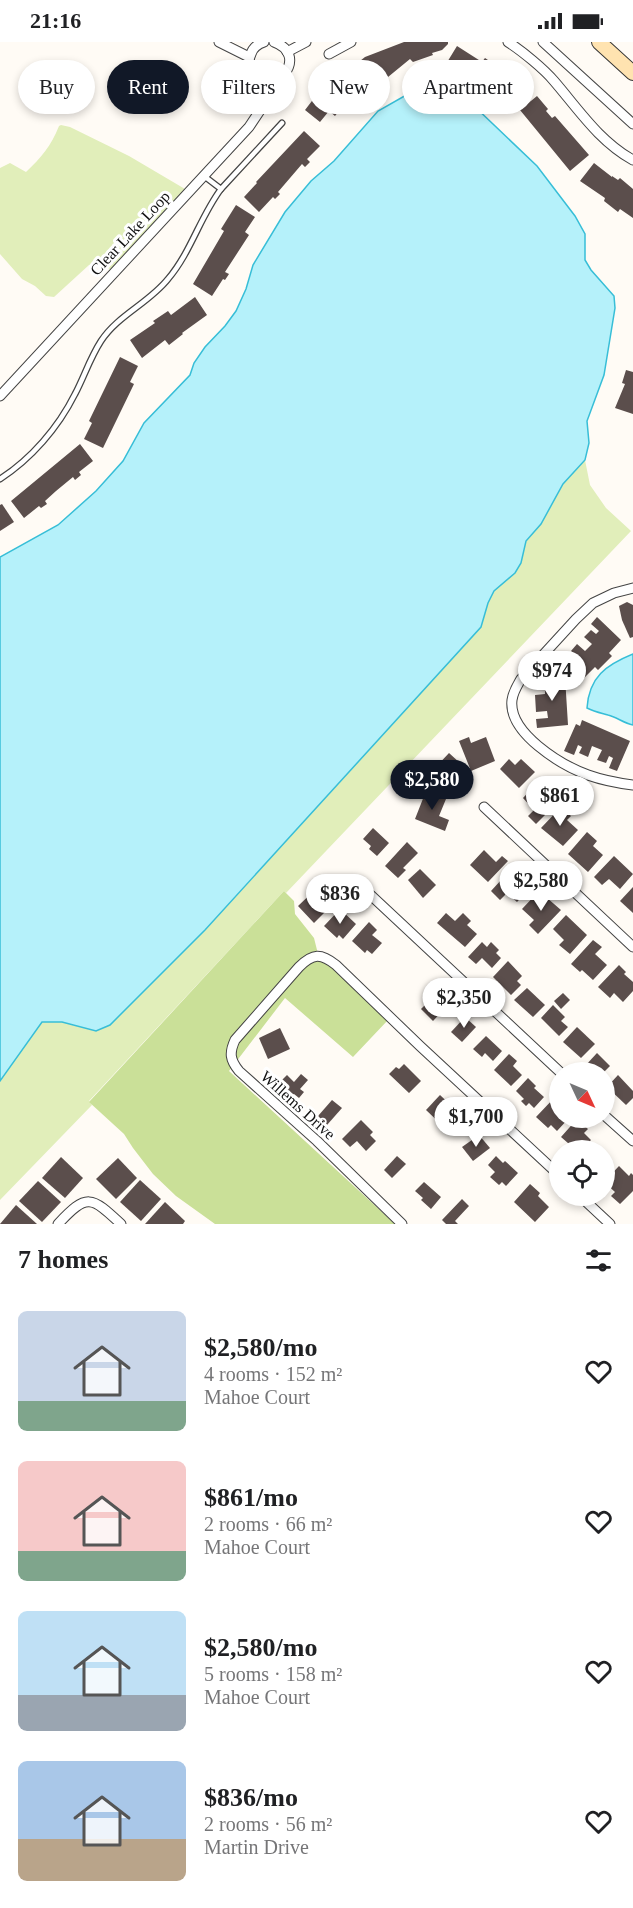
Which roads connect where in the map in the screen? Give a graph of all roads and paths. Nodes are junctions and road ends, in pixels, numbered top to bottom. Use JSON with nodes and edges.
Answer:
{"nodes":[{"id":1,"x":219,"y":42,"type":"edge"},
{"id":2,"x":264,"y":42,"type":"edge"},
{"id":3,"x":274,"y":42,"type":"edge"},
{"id":4,"x":306,"y":42,"type":"edge"},
{"id":5,"x":351,"y":42,"type":"edge"},
{"id":6,"x":508,"y":42,"type":"edge"},
{"id":7,"x":543,"y":42,"type":"edge"},
{"id":8,"x":599,"y":42,"type":"edge"},
{"id":9,"x":287,"y":52,"type":"junction"},
{"id":10,"x":329,"y":54,"type":"dead end"},
{"id":11,"x":249,"y":57,"type":"joint"},
{"id":12,"x":288,"y":60,"type":"edge"},
{"id":13,"x":633,"y":73,"type":"edge"},
{"id":14,"x":258,"y":114,"type":"edge"},
{"id":15,"x":282,"y":123,"type":"dead end"},
{"id":16,"x":633,"y":124,"type":"edge"},
{"id":17,"x":633,"y":160,"type":"edge"},
{"id":18,"x":204,"y":176,"type":"junction"},
{"id":19,"x":221,"y":189,"type":"junction"},
{"id":20,"x":0,"y":396,"type":"edge"},
{"id":21,"x":0,"y":479,"type":"edge"},
{"id":22,"x":633,"y":588,"type":"edge"},
{"id":23,"x":633,"y":785,"type":"edge"},
{"id":24,"x":484,"y":807,"type":"dead end"},
{"id":25,"x":361,"y":886,"type":"dead end"},
{"id":26,"x":633,"y":947,"type":"edge"},
{"id":27,"x":549,"y":1062,"type":"edge"},
{"id":28,"x":615,"y":1125,"type":"edge"},
{"id":29,"x":633,"y":1142,"type":"edge"},
{"id":30,"x":549,"y":1166,"type":"edge"},
{"id":31,"x":591,"y":1206,"type":"edge"},
{"id":32,"x":58,"y":1224,"type":"edge"},
{"id":33,"x":121,"y":1224,"type":"edge"},
{"id":34,"x":402,"y":1224,"type":"edge"},
{"id":35,"x":610,"y":1224,"type":"edge"}],
"edges":[{"from":1,"to":11,"type":"street"},
{"from":2,"to":11,"type":"street"},
{"from":3,"to":9,"type":"street"},
{"from":4,"to":9,"type":"street"},
{"from":5,"to":10,"type":"street"},
{"from":6,"to":17,"type":"street"},
{"from":7,"to":16,"type":"street"},
{"from":8,"to":13,"type":"street"},
{"from":9,"to":12,"type":"street"},
{"from":14,"to":18,"type":"street","name":"Clear Lake Loop"},
{"from":15,"to":19,"type":"lane"},
{"from":18,"to":19,"type":"lane"},
{"from":18,"to":20,"type":"street","name":"Clear Lake Loop"},
{"from":19,"to":21,"type":"lane"},
{"from":22,"to":23,"type":"street"},
{"from":24,"to":26,"type":"street"},
{"from":25,"to":27,"type":"street"},
{"from":28,"to":29,"type":"street"},
{"from":30,"to":34,"type":"street","name":"Willems Drive"},
{"from":31,"to":35,"type":"street"},
{"from":32,"to":33,"type":"street"}]}
